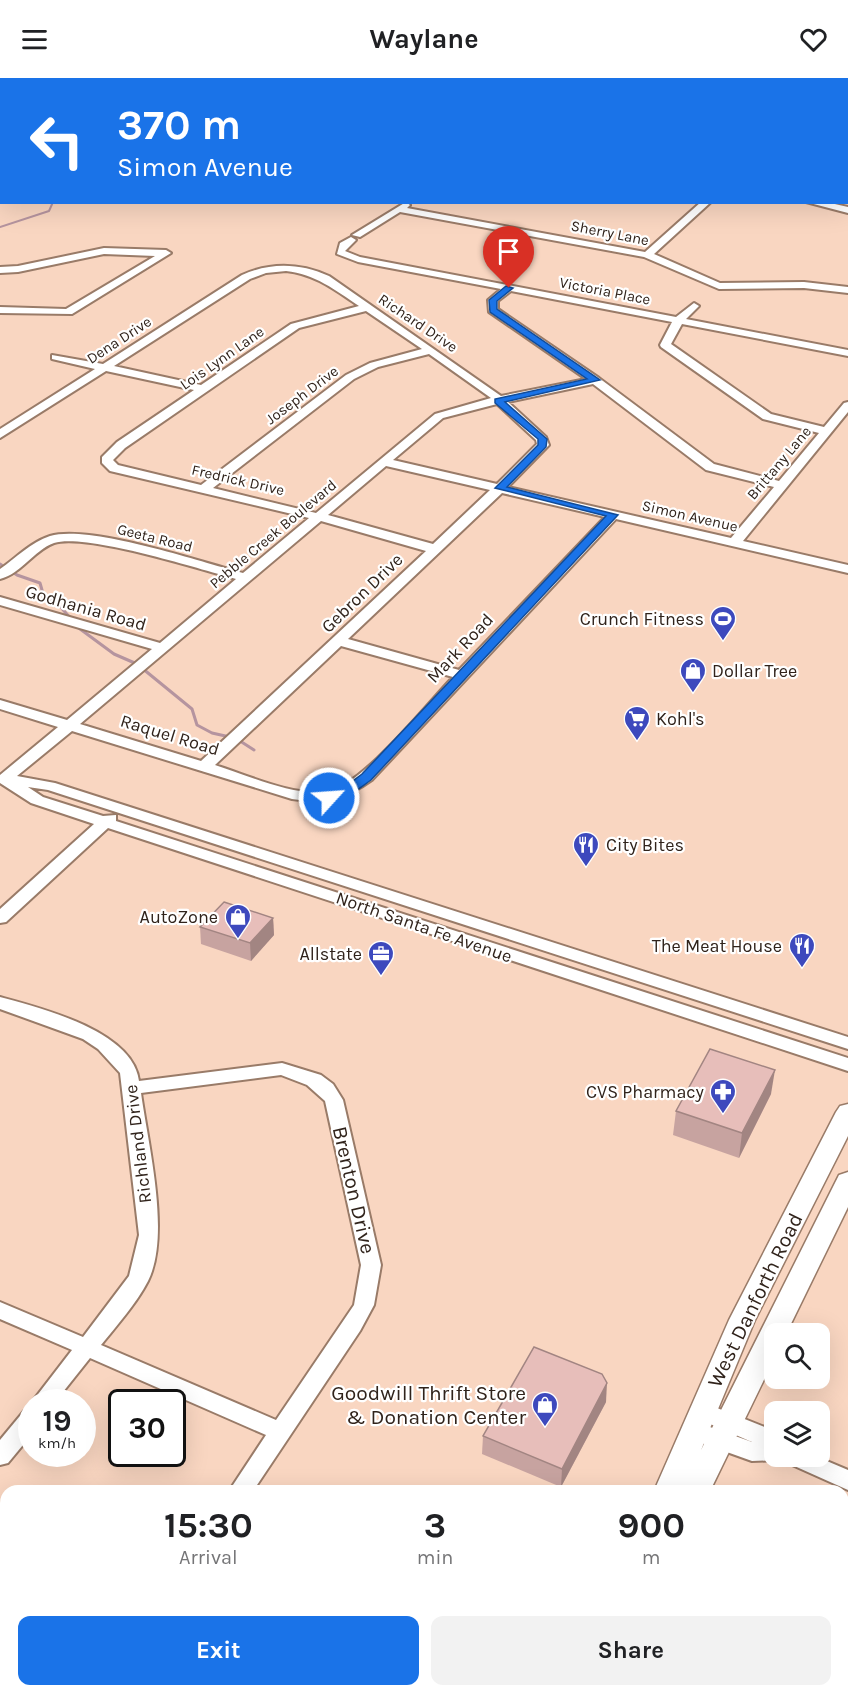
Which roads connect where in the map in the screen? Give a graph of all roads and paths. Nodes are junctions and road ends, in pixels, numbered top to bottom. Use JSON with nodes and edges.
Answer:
{"nodes":[{"id":1,"x":405,"y":204,"type":"edge"},
{"id":2,"x":705,"y":204,"type":"edge"},
{"id":3,"x":820,"y":204,"type":"edge"},
{"id":4,"x":398,"y":209,"type":"junction"},
{"id":5,"x":848,"y":210,"type":"edge"},
{"id":6,"x":647,"y":255,"type":"junction"},
{"id":7,"x":0,"y":270,"type":"edge"},
{"id":8,"x":254,"y":272,"type":"joint"},
{"id":9,"x":509,"y":288,"type":"junction"},
{"id":10,"x":848,"y":290,"type":"edge"},
{"id":11,"x":694,"y":306,"type":"dead end"},
{"id":12,"x":368,"y":307,"type":"junction"},
{"id":13,"x":0,"y":310,"type":"edge"},
{"id":14,"x":678,"y":321,"type":"junction"},
{"id":15,"x":431,"y":350,"type":"junction"},
{"id":16,"x":848,"y":353,"type":"edge"},
{"id":17,"x":56,"y":357,"type":"dead end"},
{"id":18,"x":104,"y":368,"type":"junction"},
{"id":19,"x":595,"y":380,"type":"junction"},
{"id":20,"x":204,"y":389,"type":"junction"},
{"id":21,"x":498,"y":401,"type":"junction"},
{"id":22,"x":848,"y":405,"type":"edge"},
{"id":23,"x":827,"y":431,"type":"junction"},
{"id":24,"x":0,"y":434,"type":"edge"},
{"id":25,"x":543,"y":445,"type":"joint"},
{"id":26,"x":106,"y":460,"type":"joint"},
{"id":27,"x":384,"y":462,"type":"junction"},
{"id":28,"x":782,"y":485,"type":"junction"},
{"id":29,"x":500,"y":488,"type":"junction"},
{"id":30,"x":204,"y":489,"type":"junction"},
{"id":31,"x":613,"y":515,"type":"junction"},
{"id":32,"x":319,"y":517,"type":"junction"},
{"id":33,"x":54,"y":539,"type":"joint"},
{"id":34,"x":735,"y":543,"type":"junction"},
{"id":35,"x":435,"y":549,"type":"junction"},
{"id":36,"x":848,"y":569,"type":"edge"},
{"id":37,"x":0,"y":575,"type":"edge"},
{"id":38,"x":246,"y":578,"type":"junction"},
{"id":39,"x":0,"y":601,"type":"edge"},
{"id":40,"x":339,"y":641,"type":"junction"},
{"id":41,"x":163,"y":648,"type":"junction"},
{"id":42,"x":461,"y":675,"type":"junction"},
{"id":43,"x":0,"y":704,"type":"edge"},
{"id":44,"x":70,"y":726,"type":"junction"},
{"id":45,"x":205,"y":766,"type":"junction"},
{"id":46,"x":3,"y":779,"type":"edge"},
{"id":47,"x":329,"y":798,"type":"joint"},
{"id":48,"x":120,"y":809,"type":"junction"},
{"id":49,"x":105,"y":823,"type":"junction"},
{"id":50,"x":296,"y":884,"type":"junction"},
{"id":51,"x":366,"y":888,"type":"junction"},
{"id":52,"x":396,"y":917,"type":"junction"},
{"id":53,"x":0,"y":918,"type":"edge"},
{"id":54,"x":474,"y":924,"type":"junction"},
{"id":55,"x":0,"y":1003,"type":"edge"},
{"id":56,"x":848,"y":1043,"type":"edge"},
{"id":57,"x":848,"y":1065,"type":"edge"},
{"id":58,"x":132,"y":1088,"type":"junction"},
{"id":59,"x":848,"y":1112,"type":"edge"},
{"id":60,"x":848,"y":1181,"type":"edge"},
{"id":61,"x":0,"y":1310,"type":"edge"},
{"id":62,"x":87,"y":1348,"type":"junction"},
{"id":63,"x":54,"y":1389,"type":"edge"},
{"id":64,"x":698,"y":1420,"type":"junction"},
{"id":65,"x":280,"y":1431,"type":"junction"},
{"id":66,"x":725,"y":1431,"type":"junction"},
{"id":67,"x":18,"y":1434,"type":"edge"},
{"id":68,"x":764,"y":1439,"type":"edge"},
{"id":69,"x":764,"y":1453,"type":"edge"},
{"id":70,"x":0,"y":1456,"type":"edge"},
{"id":71,"x":817,"y":1467,"type":"edge"},
{"id":72,"x":848,"y":1480,"type":"edge"},
{"id":73,"x":244,"y":1485,"type":"edge"},
{"id":74,"x":671,"y":1485,"type":"edge"},
{"id":75,"x":698,"y":1485,"type":"edge"}],
"edges":[{"from":1,"to":4,"type":"street"},
{"from":2,"to":6,"type":"street"},
{"from":3,"to":5,"type":"street"},
{"from":4,"to":6,"type":"street","name":"Sherry Lane"},
{"from":4,"to":9,"type":"street","name":"Victoria Place"},
{"from":6,"to":10,"type":"street","name":"Sherry Lane"},
{"from":7,"to":13,"type":"street"},
{"from":8,"to":12,"type":"street","name":"Richard Drive"},
{"from":8,"to":18,"type":"street","name":"Dena Drive"},
{"from":9,"to":14,"type":"street","name":"Victoria Place"},
{"from":9,"to":19,"type":"street"},
{"from":11,"to":14,"type":"street"},
{"from":12,"to":15,"type":"street","name":"Richard Drive"},
{"from":12,"to":20,"type":"street","name":"Lois Lynn Lane"},
{"from":14,"to":16,"type":"street","name":"Victoria Place"},
{"from":14,"to":23,"type":"street"},
{"from":15,"to":21,"type":"street","name":"Richard Drive"},
{"from":15,"to":30,"type":"street","name":"Joseph Drive"},
{"from":17,"to":18,"type":"street"},
{"from":18,"to":20,"type":"street"},
{"from":18,"to":24,"type":"street","name":"Dena Drive"},
{"from":19,"to":21,"type":"street","name":"Pebble Creek Boulevard"},
{"from":19,"to":28,"type":"street"},
{"from":20,"to":26,"type":"street","name":"Lois Lynn Lane"},
{"from":21,"to":25,"type":"street","name":"Richard Drive"},
{"from":21,"to":27,"type":"street","name":"Pebble Creek Boulevard"},
{"from":22,"to":23,"type":"street","name":"Brittany Lane"},
{"from":23,"to":28,"type":"street","name":"Brittany Lane"},
{"from":25,"to":29,"type":"street","name":"Gebron Drive"},
{"from":26,"to":30,"type":"street","name":"Fredrick Drive"},
{"from":27,"to":29,"type":"street","name":"Simon Avenue"},
{"from":27,"to":32,"type":"street","name":"Pebble Creek Boulevard"},
{"from":28,"to":34,"type":"street","name":"Brittany Lane"},
{"from":29,"to":31,"type":"street","name":"Simon Avenue"},
{"from":29,"to":35,"type":"street","name":"Gebron Drive"},
{"from":30,"to":32,"type":"street","name":"Fredrick Drive"},
{"from":31,"to":34,"type":"street","name":"Simon Avenue"},
{"from":31,"to":42,"type":"street","name":"Mark Road"},
{"from":32,"to":35,"type":"street","name":"Fredrick Drive"},
{"from":32,"to":38,"type":"street","name":"Pebble Creek Boulevard"},
{"from":33,"to":37,"type":"street","name":"Godhania Road"},
{"from":33,"to":38,"type":"street","name":"Geeta Road"},
{"from":34,"to":36,"type":"street","name":"Simon Avenue"},
{"from":35,"to":40,"type":"street","name":"Gebron Drive"},
{"from":38,"to":41,"type":"street","name":"Pebble Creek Boulevard"},
{"from":39,"to":41,"type":"street","name":"Godhania Road"},
{"from":40,"to":42,"type":"street"},
{"from":40,"to":45,"type":"street","name":"Gebron Drive"},
{"from":41,"to":44,"type":"street","name":"Pebble Creek Boulevard"},
{"from":42,"to":47,"type":"street","name":"Mark Road"},
{"from":43,"to":44,"type":"street","name":"Raquel Road"},
{"from":44,"to":45,"type":"street","name":"Raquel Road"},
{"from":44,"to":46,"type":"street","name":"Pebble Creek Boulevard"},
{"from":45,"to":47,"type":"street","name":"Raquel Road"},
{"from":46,"to":48,"type":"street","name":"North Santa Fe Avenue"},
{"from":46,"to":49,"type":"street","name":"North Santa Fe Avenue"},
{"from":48,"to":49,"type":"street"},
{"from":48,"to":51,"type":"street","name":"North Santa Fe Avenue"},
{"from":49,"to":50,"type":"street","name":"North Santa Fe Avenue"},
{"from":49,"to":53,"type":"street"},
{"from":50,"to":51,"type":"street"},
{"from":50,"to":52,"type":"street","name":"North Santa Fe Avenue"},
{"from":51,"to":54,"type":"street","name":"North Santa Fe Avenue"},
{"from":52,"to":54,"type":"street"},
{"from":52,"to":57,"type":"street","name":"North Santa Fe Avenue"},
{"from":54,"to":56,"type":"street","name":"North Santa Fe Avenue"},
{"from":55,"to":58,"type":"street","name":"Richland Drive"},
{"from":58,"to":62,"type":"street","name":"Richland Drive"},
{"from":58,"to":65,"type":"street","name":"Brenton Drive"},
{"from":59,"to":64,"type":"main road","name":"West Danforth Road"},
{"from":60,"to":66,"type":"main road","name":"West Danforth Road"},
{"from":61,"to":62,"type":"street"},
{"from":62,"to":63,"type":"street","name":"Richland Drive"},
{"from":62,"to":65,"type":"street"},
{"from":64,"to":66,"type":"street"},
{"from":64,"to":74,"type":"main road","name":"West Danforth Road"},
{"from":65,"to":73,"type":"street","name":"Brenton Drive"},
{"from":66,"to":68,"type":"street"},
{"from":66,"to":69,"type":"street"},
{"from":66,"to":75,"type":"main road","name":"West Danforth Road"},
{"from":67,"to":70,"type":"street"},
{"from":71,"to":72,"type":"street"}]}
